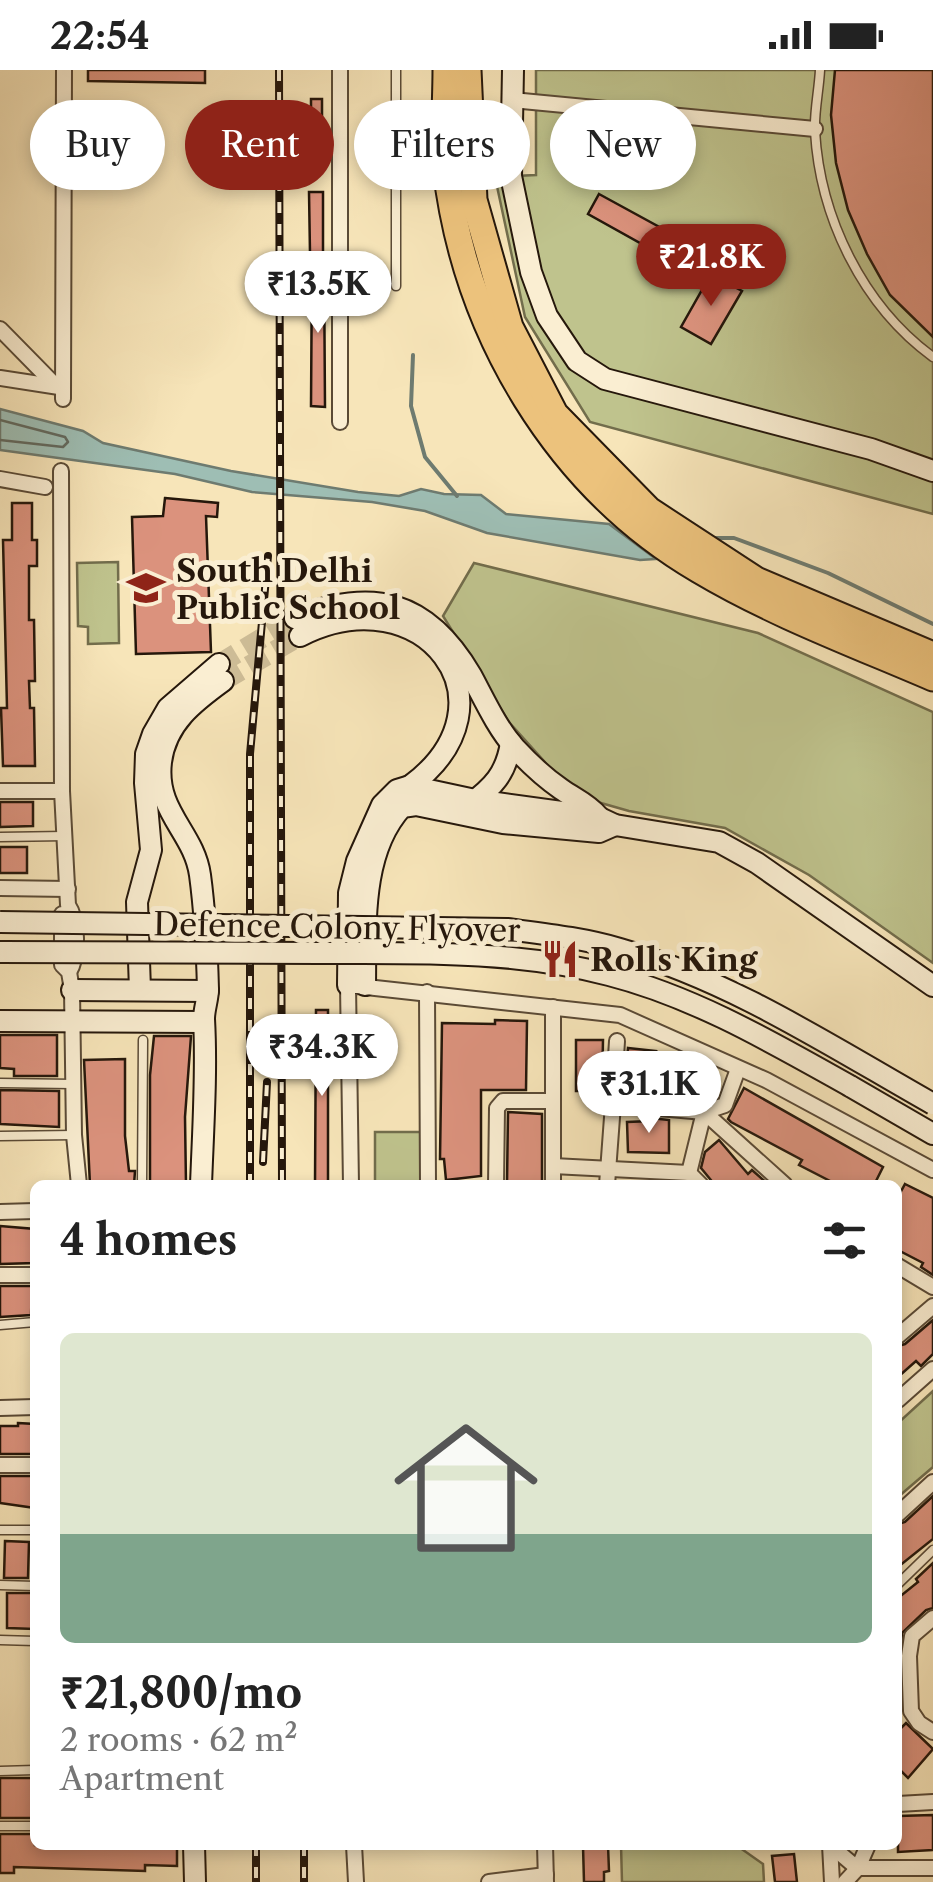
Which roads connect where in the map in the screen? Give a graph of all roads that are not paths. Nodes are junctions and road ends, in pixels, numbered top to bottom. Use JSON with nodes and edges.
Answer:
{"nodes":[{"id":1,"x":64,"y":70,"type":"edge"},
{"id":2,"x":340,"y":70,"type":"edge"},
{"id":3,"x":396,"y":70,"type":"edge"},
{"id":4,"x":446,"y":70,"type":"edge"},
{"id":5,"x":468,"y":70,"type":"edge"},
{"id":6,"x":512,"y":70,"type":"edge"},
{"id":7,"x":820,"y":70,"type":"edge"},
{"id":8,"x":512,"y":100,"type":"edge"},
{"id":9,"x":530,"y":102,"type":"edge"},
{"id":10,"x":815,"y":129,"type":"junction"},
{"id":11,"x":514,"y":190,"type":"edge"},
{"id":12,"x":396,"y":286,"type":"dead end"},
{"id":13,"x":0,"y":329,"type":"edge"},
{"id":14,"x":933,"y":357,"type":"edge"},
{"id":15,"x":0,"y":378,"type":"edge"},
{"id":16,"x":60,"y":390,"type":"junction"},
{"id":17,"x":340,"y":422,"type":"dead end"},
{"id":18,"x":61,"y":471,"type":"dead end"},
{"id":19,"x":933,"y":471,"type":"edge"},
{"id":20,"x":0,"y":479,"type":"edge"},
{"id":21,"x":46,"y":486,"type":"dead end"},
{"id":22,"x":933,"y":656,"type":"edge"},
{"id":23,"x":933,"y":678,"type":"edge"},
{"id":24,"x":511,"y":743,"type":"junction"},
{"id":25,"x":410,"y":786,"type":"junction"},
{"id":26,"x":0,"y":790,"type":"edge"},
{"id":27,"x":62,"y":791,"type":"junction"},
{"id":28,"x":475,"y":800,"type":"junction"},
{"id":29,"x":457,"y":814,"type":"junction"},
{"id":30,"x":604,"y":825,"type":"junction"},
{"id":31,"x":65,"y":836,"type":"junction"},
{"id":32,"x":0,"y":837,"type":"edge"},
{"id":33,"x":0,"y":888,"type":"edge"},
{"id":34,"x":68,"y":897,"type":"junction"},
{"id":35,"x":0,"y":922,"type":"edge"},
{"id":36,"x":0,"y":952,"type":"edge"},
{"id":37,"x":70,"y":981,"type":"junction"},
{"id":38,"x":356,"y":985,"type":"junction"},
{"id":39,"x":933,"y":986,"type":"edge"},
{"id":40,"x":135,"y":990,"type":"junction"},
{"id":41,"x":208,"y":991,"type":"junction"},
{"id":42,"x":427,"y":992,"type":"junction"},
{"id":43,"x":554,"y":1007,"type":"junction"},
{"id":44,"x":0,"y":1021,"type":"edge"},
{"id":45,"x":72,"y":1022,"type":"junction"},
{"id":46,"x":205,"y":1026,"type":"junction"},
{"id":47,"x":139,"y":1028,"type":"junction"},
{"id":48,"x":617,"y":1041,"type":"dead end"},
{"id":49,"x":738,"y":1068,"type":"junction"},
{"id":50,"x":0,"y":1083,"type":"edge"},
{"id":51,"x":73,"y":1084,"type":"junction"},
{"id":52,"x":553,"y":1100,"type":"junction"},
{"id":53,"x":613,"y":1104,"type":"junction"},
{"id":54,"x":933,"y":1104,"type":"edge"},
{"id":55,"x":704,"y":1112,"type":"junction"},
{"id":56,"x":933,"y":1134,"type":"edge"},
{"id":57,"x":74,"y":1135,"type":"junction"},
{"id":58,"x":0,"y":1136,"type":"edge"},
{"id":59,"x":553,"y":1166,"type":"junction"},
{"id":60,"x":606,"y":1168,"type":"junction"},
{"id":61,"x":933,"y":1170,"type":"edge"},
{"id":62,"x":689,"y":1173,"type":"junction"},
{"id":63,"x":78,"y":1180,"type":"edge"},
{"id":64,"x":142,"y":1180,"type":"edge"},
{"id":65,"x":201,"y":1180,"type":"edge"},
{"id":66,"x":351,"y":1180,"type":"edge"},
{"id":67,"x":428,"y":1180,"type":"edge"},
{"id":68,"x":496,"y":1180,"type":"edge"},
{"id":69,"x":553,"y":1180,"type":"edge"},
{"id":70,"x":606,"y":1180,"type":"edge"},
{"id":71,"x":696,"y":1180,"type":"edge"},
{"id":72,"x":779,"y":1180,"type":"edge"},
{"id":73,"x":30,"y":1211,"type":"edge"},
{"id":74,"x":0,"y":1212,"type":"edge"},
{"id":75,"x":902,"y":1268,"type":"edge"},
{"id":76,"x":0,"y":1275,"type":"edge"},
{"id":77,"x":30,"y":1275,"type":"edge"},
{"id":78,"x":933,"y":1287,"type":"edge"},
{"id":79,"x":933,"y":1306,"type":"edge"},
{"id":80,"x":30,"y":1322,"type":"edge"},
{"id":81,"x":0,"y":1325,"type":"edge"},
{"id":82,"x":902,"y":1333,"type":"edge"},
{"id":83,"x":933,"y":1369,"type":"edge"},
{"id":84,"x":902,"y":1396,"type":"edge"},
{"id":85,"x":30,"y":1407,"type":"edge"},
{"id":86,"x":0,"y":1408,"type":"edge"},
{"id":87,"x":0,"y":1465,"type":"edge"},
{"id":88,"x":30,"y":1465,"type":"edge"},
{"id":89,"x":933,"y":1482,"type":"edge"},
{"id":90,"x":902,"y":1510,"type":"edge"},
{"id":91,"x":0,"y":1530,"type":"edge"},
{"id":92,"x":30,"y":1530,"type":"edge"},
{"id":93,"x":933,"y":1550,"type":"edge"},
{"id":94,"x":902,"y":1576,"type":"edge"},
{"id":95,"x":0,"y":1585,"type":"edge"},
{"id":96,"x":30,"y":1586,"type":"edge"},
{"id":97,"x":933,"y":1618,"type":"edge"},
{"id":98,"x":0,"y":1640,"type":"edge"},
{"id":99,"x":30,"y":1640,"type":"edge"},
{"id":100,"x":933,"y":1732,"type":"edge"},
{"id":101,"x":30,"y":1770,"type":"edge"},
{"id":102,"x":0,"y":1772,"type":"edge"},
{"id":103,"x":933,"y":1802,"type":"edge"},
{"id":104,"x":902,"y":1804,"type":"edge"},
{"id":105,"x":0,"y":1826,"type":"edge"},
{"id":106,"x":30,"y":1826,"type":"edge"},
{"id":107,"x":194,"y":1850,"type":"edge"},
{"id":108,"x":354,"y":1850,"type":"edge"},
{"id":109,"x":546,"y":1850,"type":"edge"},
{"id":110,"x":830,"y":1850,"type":"edge"},
{"id":111,"x":836,"y":1850,"type":"edge"},
{"id":112,"x":866,"y":1850,"type":"edge"},
{"id":113,"x":857,"y":1868,"type":"junction"},
{"id":114,"x":933,"y":1868,"type":"edge"},
{"id":115,"x":546,"y":1878,"type":"edge"},
{"id":116,"x":194,"y":1882,"type":"edge"},
{"id":117,"x":356,"y":1882,"type":"edge"},
{"id":118,"x":489,"y":1882,"type":"edge"},
{"id":119,"x":832,"y":1882,"type":"edge"},
{"id":120,"x":845,"y":1882,"type":"edge"}],
"edges":[{"from":1,"to":16,"type":"street"},
{"from":2,"to":17,"type":"street"},
{"from":3,"to":12,"type":"lane"},
{"from":4,"to":23,"type":"highway"},
{"from":5,"to":22,"type":"highway"},
{"from":6,"to":8,"type":"street"},
{"from":7,"to":10,"type":"lane"},
{"from":9,"to":10,"type":"street"},
{"from":10,"to":14,"type":"lane"},
{"from":11,"to":19,"type":"street"},
{"from":13,"to":16,"type":"street"},
{"from":15,"to":16,"type":"street"},
{"from":18,"to":27,"type":"street"},
{"from":20,"to":21,"type":"street"},
{"from":24,"to":25,"type":"street"},
{"from":24,"to":28,"type":"street"},
{"from":24,"to":30,"type":"street"},
{"from":25,"to":28,"type":"street"},
{"from":25,"to":38,"type":"street"},
{"from":26,"to":27,"type":"street"},
{"from":27,"to":31,"type":"street"},
{"from":28,"to":29,"type":"street"},
{"from":28,"to":30,"type":"street"},
{"from":29,"to":30,"type":"street"},
{"from":29,"to":38,"type":"street"},
{"from":30,"to":39,"type":"street"},
{"from":31,"to":32,"type":"lane"},
{"from":31,"to":34,"type":"street"},
{"from":33,"to":34,"type":"street"},
{"from":34,"to":37,"type":"street"},
{"from":35,"to":54,"type":"street","name":"Defence Colony Flyover","bridge":true},
{"from":36,"to":56,"type":"street","name":"Defence Colony Flyover","bridge":true},
{"from":37,"to":40,"type":"street"},
{"from":37,"to":45,"type":"street"},
{"from":38,"to":42,"type":"street"},
{"from":38,"to":66,"type":"street"},
{"from":40,"to":41,"type":"street"},
{"from":40,"to":41,"type":"street"},
{"from":40,"to":47,"type":"street"},
{"from":41,"to":46,"type":"street"},
{"from":42,"to":43,"type":"street"},
{"from":42,"to":67,"type":"street"},
{"from":43,"to":49,"type":"street"},
{"from":43,"to":52,"type":"street"},
{"from":44,"to":45,"type":"street"},
{"from":45,"to":47,"type":"street"},
{"from":45,"to":51,"type":"street"},
{"from":46,"to":47,"type":"street"},
{"from":46,"to":65,"type":"street"},
{"from":47,"to":64,"type":"lane"},
{"from":48,"to":53,"type":"street"},
{"from":49,"to":55,"type":"street"},
{"from":49,"to":61,"type":"street"},
{"from":50,"to":51,"type":"lane"},
{"from":51,"to":57,"type":"street"},
{"from":52,"to":59,"type":"street"},
{"from":52,"to":68,"type":"street"},
{"from":53,"to":55,"type":"street"},
{"from":53,"to":60,"type":"street"},
{"from":55,"to":62,"type":"street"},
{"from":55,"to":72,"type":"street"},
{"from":57,"to":58,"type":"lane"},
{"from":57,"to":63,"type":"street"},
{"from":59,"to":60,"type":"street"},
{"from":59,"to":69,"type":"street"},
{"from":60,"to":62,"type":"street"},
{"from":60,"to":70,"type":"street"},
{"from":62,"to":71,"type":"street"},
{"from":73,"to":74,"type":"street"},
{"from":75,"to":78,"type":"street"},
{"from":76,"to":77,"type":"street"},
{"from":79,"to":82,"type":"street"},
{"from":80,"to":81,"type":"lane"},
{"from":83,"to":84,"type":"street"},
{"from":85,"to":86,"type":"street"},
{"from":87,"to":88,"type":"street"},
{"from":89,"to":90,"type":"street"},
{"from":91,"to":92,"type":"lane"},
{"from":93,"to":94,"type":"lane"},
{"from":95,"to":96,"type":"lane"},
{"from":97,"to":100,"type":"street"},
{"from":98,"to":99,"type":"lane"},
{"from":101,"to":102,"type":"lane"},
{"from":103,"to":104,"type":"street"},
{"from":105,"to":106,"type":"lane"},
{"from":107,"to":116,"type":"street"},
{"from":108,"to":117,"type":"street"},
{"from":109,"to":115,"type":"street"},
{"from":110,"to":119,"type":"street"},
{"from":111,"to":113,"type":"street"},
{"from":112,"to":113,"type":"street"},
{"from":113,"to":114,"type":"street"},
{"from":113,"to":120,"type":"street"},
{"from":115,"to":118,"type":"street"}]}
